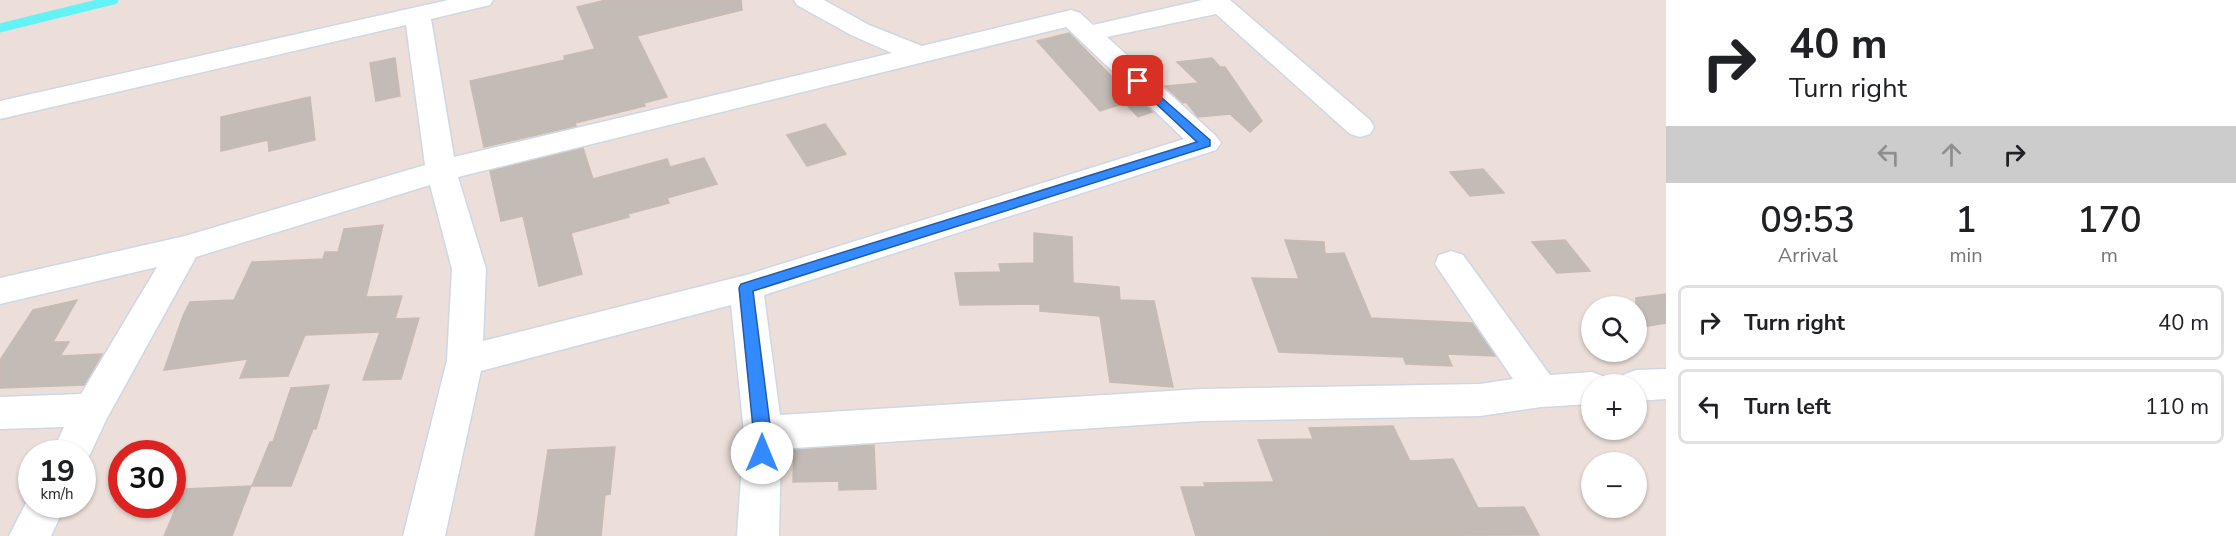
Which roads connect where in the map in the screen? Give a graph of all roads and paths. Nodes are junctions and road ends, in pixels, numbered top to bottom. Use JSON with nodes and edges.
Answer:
{"nodes":[{"id":1,"x":481,"y":0,"type":"edge"},
{"id":2,"x":806,"y":0,"type":"edge"},
{"id":3,"x":1218,"y":2,"type":"edge"},
{"id":4,"x":417,"y":14,"type":"junction"},
{"id":5,"x":1087,"y":34,"type":"junction"},
{"id":6,"x":920,"y":55,"type":"junction"},
{"id":7,"x":0,"y":110,"type":"edge"},
{"id":8,"x":1360,"y":127,"type":"dead end"},
{"id":9,"x":441,"y":171,"type":"junction"},
{"id":10,"x":185,"y":248,"type":"junction"},
{"id":11,"x":1451,"y":264,"type":"dead end"},
{"id":12,"x":746,"y":288,"type":"junction"},
{"id":13,"x":0,"y":291,"type":"edge"},
{"id":14,"x":465,"y":360,"type":"junction"},
{"id":15,"x":1666,"y":384,"type":"edge"},
{"id":16,"x":1647,"y":385,"type":"edge"},
{"id":17,"x":1581,"y":389,"type":"edge"},
{"id":18,"x":1541,"y":391,"type":"junction"},
{"id":19,"x":92,"y":410,"type":"junction"},
{"id":20,"x":0,"y":413,"type":"edge"},
{"id":21,"x":763,"y":433,"type":"junction"},
{"id":22,"x":77,"y":440,"type":"edge"},
{"id":23,"x":39,"y":518,"type":"edge"},
{"id":24,"x":30,"y":536,"type":"edge"},
{"id":25,"x":424,"y":536,"type":"edge"},
{"id":26,"x":758,"y":536,"type":"edge"}],
"edges":[{"from":1,"to":4,"type":"street"},
{"from":2,"to":6,"type":"street"},
{"from":3,"to":5,"type":"street"},
{"from":3,"to":8,"type":"street"},
{"from":4,"to":7,"type":"street"},
{"from":4,"to":9,"type":"street"},
{"from":5,"to":6,"type":"street"},
{"from":5,"to":12,"type":"street"},
{"from":6,"to":9,"type":"street"},
{"from":9,"to":10,"type":"street"},
{"from":9,"to":14,"type":"street"},
{"from":10,"to":13,"type":"street"},
{"from":10,"to":19,"type":"street"},
{"from":11,"to":18,"type":"street"},
{"from":12,"to":14,"type":"street"},
{"from":12,"to":21,"type":"street"},
{"from":14,"to":25,"type":"street"},
{"from":15,"to":16,"type":"street"},
{"from":17,"to":18,"type":"street"},
{"from":18,"to":21,"type":"street"},
{"from":19,"to":20,"type":"street"},
{"from":19,"to":22,"type":"street"},
{"from":21,"to":26,"type":"street"},
{"from":23,"to":24,"type":"street"}]}
